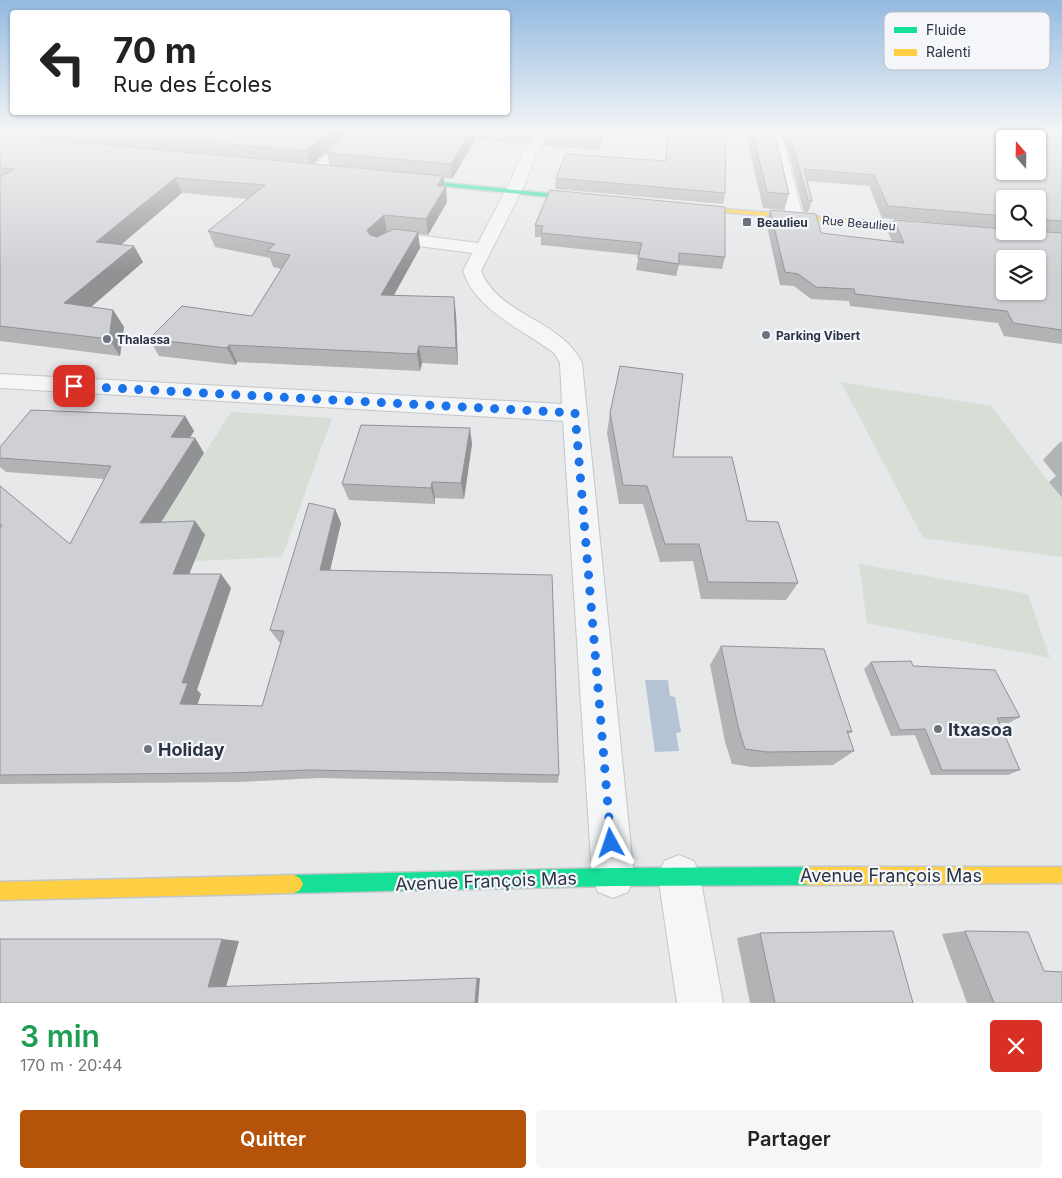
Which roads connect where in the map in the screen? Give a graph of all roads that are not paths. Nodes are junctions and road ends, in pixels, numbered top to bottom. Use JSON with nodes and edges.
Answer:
{"nodes":[{"id":1,"x":519,"y":178,"type":"edge"},
{"id":2,"x":786,"y":178,"type":"edge"},
{"id":3,"x":393,"y":180,"type":"edge"},
{"id":4,"x":513,"y":192,"type":"junction"},
{"id":5,"x":599,"y":201,"type":"edge"},
{"id":6,"x":680,"y":208,"type":"edge"},
{"id":7,"x":795,"y":217,"type":"junction"},
{"id":8,"x":938,"y":229,"type":"edge"},
{"id":9,"x":381,"y":246,"type":"edge"},
{"id":10,"x":484,"y":249,"type":"junction"},
{"id":11,"x":8,"y":382,"type":"edge"},
{"id":12,"x":0,"y":401,"type":"edge"},
{"id":13,"x":575,"y":413,"type":"junction"},
{"id":14,"x":1062,"y":875,"type":"edge"},
{"id":15,"x":679,"y":876,"type":"junction"},
{"id":16,"x":614,"y":877,"type":"junction"},
{"id":17,"x":0,"y":891,"type":"edge"},
{"id":18,"x":700,"y":1003,"type":"edge"}],
"edges":[{"from":1,"to":4,"type":"street"},
{"from":2,"to":7,"type":"street"},
{"from":3,"to":4,"type":"street"},
{"from":4,"to":5,"type":"street"},
{"from":4,"to":10,"type":"street"},
{"from":6,"to":7,"type":"street","name":"Rue Beaulieu"},
{"from":7,"to":8,"type":"street","name":"Rue Beaulieu"},
{"from":9,"to":10,"type":"street"},
{"from":10,"to":13,"type":"street"},
{"from":11,"to":12,"type":"street"},
{"from":11,"to":13,"type":"street"},
{"from":13,"to":16,"type":"street"},
{"from":14,"to":15,"type":"street","name":"Avenue François Mas"},
{"from":15,"to":16,"type":"street","name":"Avenue François Mas"},
{"from":15,"to":18,"type":"street"},
{"from":16,"to":17,"type":"street","name":"Avenue François Mas"}]}
